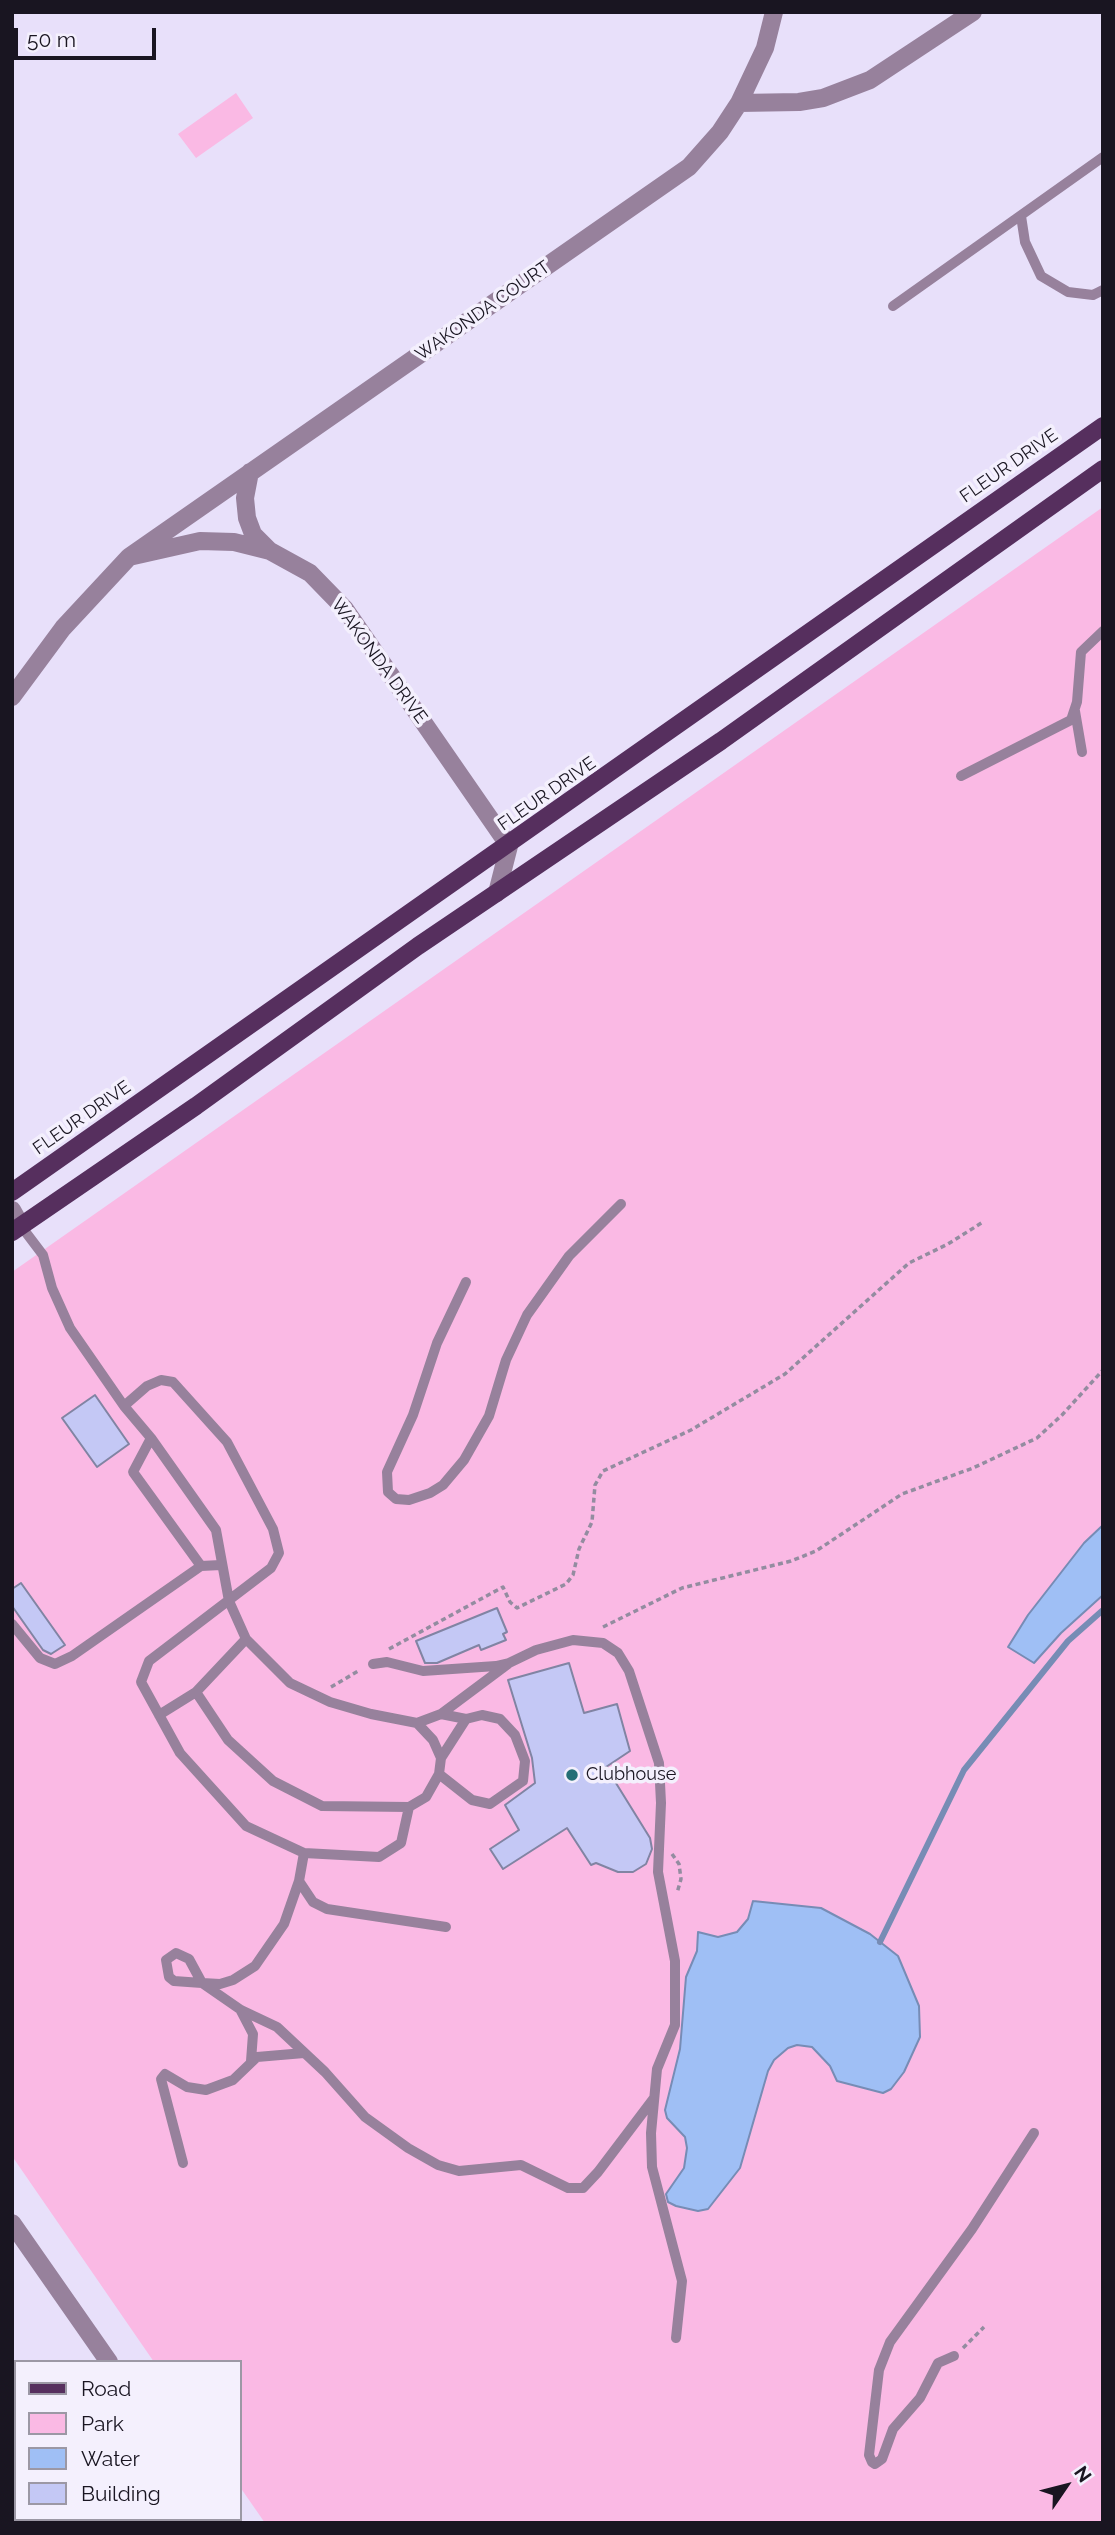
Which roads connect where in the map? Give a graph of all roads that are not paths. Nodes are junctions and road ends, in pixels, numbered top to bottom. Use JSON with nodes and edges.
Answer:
{"nodes":[{"id":1,"x":774,"y":12,"type":"edge"},
{"id":2,"x":973,"y":12,"type":"edge"},
{"id":3,"x":739,"y":103,"type":"junction"},
{"id":4,"x":1103,"y":158,"type":"edge"},
{"id":5,"x":1021,"y":216,"type":"junction"},
{"id":6,"x":1103,"y":290,"type":"edge"},
{"id":7,"x":893,"y":306,"type":"dead end"},
{"id":8,"x":1103,"y":426,"type":"edge"},
{"id":9,"x":1103,"y":469,"type":"edge"},
{"id":10,"x":250,"y":472,"type":"junction"},
{"id":11,"x":270,"y":551,"type":"junction"},
{"id":12,"x":129,"y":557,"type":"junction"},
{"id":13,"x":1103,"y":631,"type":"edge"},
{"id":14,"x":12,"y":697,"type":"edge"},
{"id":15,"x":1075,"y":711,"type":"junction"},
{"id":16,"x":1082,"y":752,"type":"dead end"},
{"id":17,"x":961,"y":776,"type":"dead end"},
{"id":18,"x":509,"y":846,"type":"junction"},
{"id":19,"x":496,"y":892,"type":"junction"},
{"id":20,"x":12,"y":1192,"type":"edge"},
{"id":21,"x":621,"y":1204,"type":"dead end"},
{"id":22,"x":15,"y":1223,"type":"edge"},
{"id":23,"x":466,"y":1282,"type":"dead end"},
{"id":24,"x":124,"y":1406,"type":"junction"},
{"id":25,"x":151,"y":1437,"type":"junction"},
{"id":26,"x":221,"y":1565,"type":"junction"},
{"id":27,"x":201,"y":1566,"type":"junction"},
{"id":28,"x":229,"y":1601,"type":"junction"},
{"id":29,"x":12,"y":1624,"type":"edge"},
{"id":30,"x":246,"y":1639,"type":"junction"},
{"id":31,"x":509,"y":1663,"type":"junction"},
{"id":32,"x":373,"y":1664,"type":"road end"},
{"id":33,"x":196,"y":1692,"type":"junction"},
{"id":34,"x":441,"y":1714,"type":"junction"},
{"id":35,"x":159,"y":1715,"type":"junction"},
{"id":36,"x":466,"y":1718,"type":"junction"},
{"id":37,"x":417,"y":1723,"type":"junction"},
{"id":38,"x":441,"y":1758,"type":"junction"},
{"id":39,"x":439,"y":1774,"type":"junction"},
{"id":40,"x":409,"y":1807,"type":"junction"},
{"id":41,"x":304,"y":1853,"type":"junction"},
{"id":42,"x":299,"y":1881,"type":"junction"},
{"id":43,"x":446,"y":1927,"type":"dead end"},
{"id":44,"x":241,"y":2010,"type":"junction"},
{"id":45,"x":304,"y":2053,"type":"junction"},
{"id":46,"x":251,"y":2061,"type":"junction"},
{"id":47,"x":654,"y":2097,"type":"junction"},
{"id":48,"x":1034,"y":2133,"type":"dead end"},
{"id":49,"x":183,"y":2163,"type":"dead end"},
{"id":50,"x":12,"y":2223,"type":"edge"},
{"id":51,"x":676,"y":2338,"type":"dead end"},
{"id":52,"x":954,"y":2356,"type":"road end"},
{"id":53,"x":108,"y":2360,"type":"edge"}],
"edges":[{"from":1,"to":3,"type":"street","name":"WAKONDA COURT"},
{"from":2,"to":3,"type":"street"},
{"from":3,"to":10,"type":"street","name":"WAKONDA COURT"},
{"from":4,"to":5,"type":"lane"},
{"from":5,"to":6,"type":"lane"},
{"from":5,"to":7,"type":"lane"},
{"from":8,"to":18,"type":"main road","name":"FLEUR DRIVE"},
{"from":9,"to":19,"type":"main road"},
{"from":10,"to":11,"type":"street"},
{"from":10,"to":12,"type":"street","name":"WAKONDA COURT"},
{"from":11,"to":12,"type":"street","name":"WAKONDA DRIVE"},
{"from":11,"to":18,"type":"street","name":"WAKONDA DRIVE"},
{"from":12,"to":14,"type":"street"},
{"from":13,"to":15,"type":"lane"},
{"from":15,"to":16,"type":"lane"},
{"from":15,"to":17,"type":"lane"},
{"from":18,"to":19,"type":"street"},
{"from":18,"to":20,"type":"main road","name":"FLEUR DRIVE"},
{"from":19,"to":22,"type":"main road"},
{"from":21,"to":23,"type":"lane"},
{"from":22,"to":24,"type":"lane"},
{"from":24,"to":25,"type":"lane"},
{"from":24,"to":28,"type":"lane"},
{"from":25,"to":26,"type":"lane"},
{"from":25,"to":27,"type":"lane"},
{"from":26,"to":27,"type":"lane"},
{"from":26,"to":28,"type":"lane"},
{"from":27,"to":29,"type":"lane"},
{"from":28,"to":30,"type":"lane"},
{"from":28,"to":35,"type":"lane"},
{"from":30,"to":33,"type":"lane"},
{"from":30,"to":37,"type":"lane"},
{"from":31,"to":32,"type":"lane"},
{"from":31,"to":34,"type":"lane"},
{"from":31,"to":47,"type":"lane"},
{"from":33,"to":35,"type":"lane"},
{"from":33,"to":40,"type":"lane"},
{"from":34,"to":36,"type":"lane"},
{"from":34,"to":37,"type":"lane"},
{"from":35,"to":41,"type":"lane"},
{"from":36,"to":38,"type":"lane"},
{"from":36,"to":39,"type":"lane"},
{"from":37,"to":38,"type":"lane"},
{"from":38,"to":39,"type":"lane"},
{"from":39,"to":40,"type":"lane"},
{"from":40,"to":41,"type":"lane"},
{"from":41,"to":42,"type":"lane"},
{"from":42,"to":43,"type":"lane"},
{"from":42,"to":44,"type":"lane"},
{"from":44,"to":45,"type":"lane"},
{"from":44,"to":46,"type":"lane"},
{"from":45,"to":46,"type":"lane"},
{"from":45,"to":47,"type":"lane"},
{"from":46,"to":49,"type":"lane"},
{"from":47,"to":51,"type":"lane"},
{"from":48,"to":52,"type":"lane"},
{"from":50,"to":53,"type":"street"}]}
